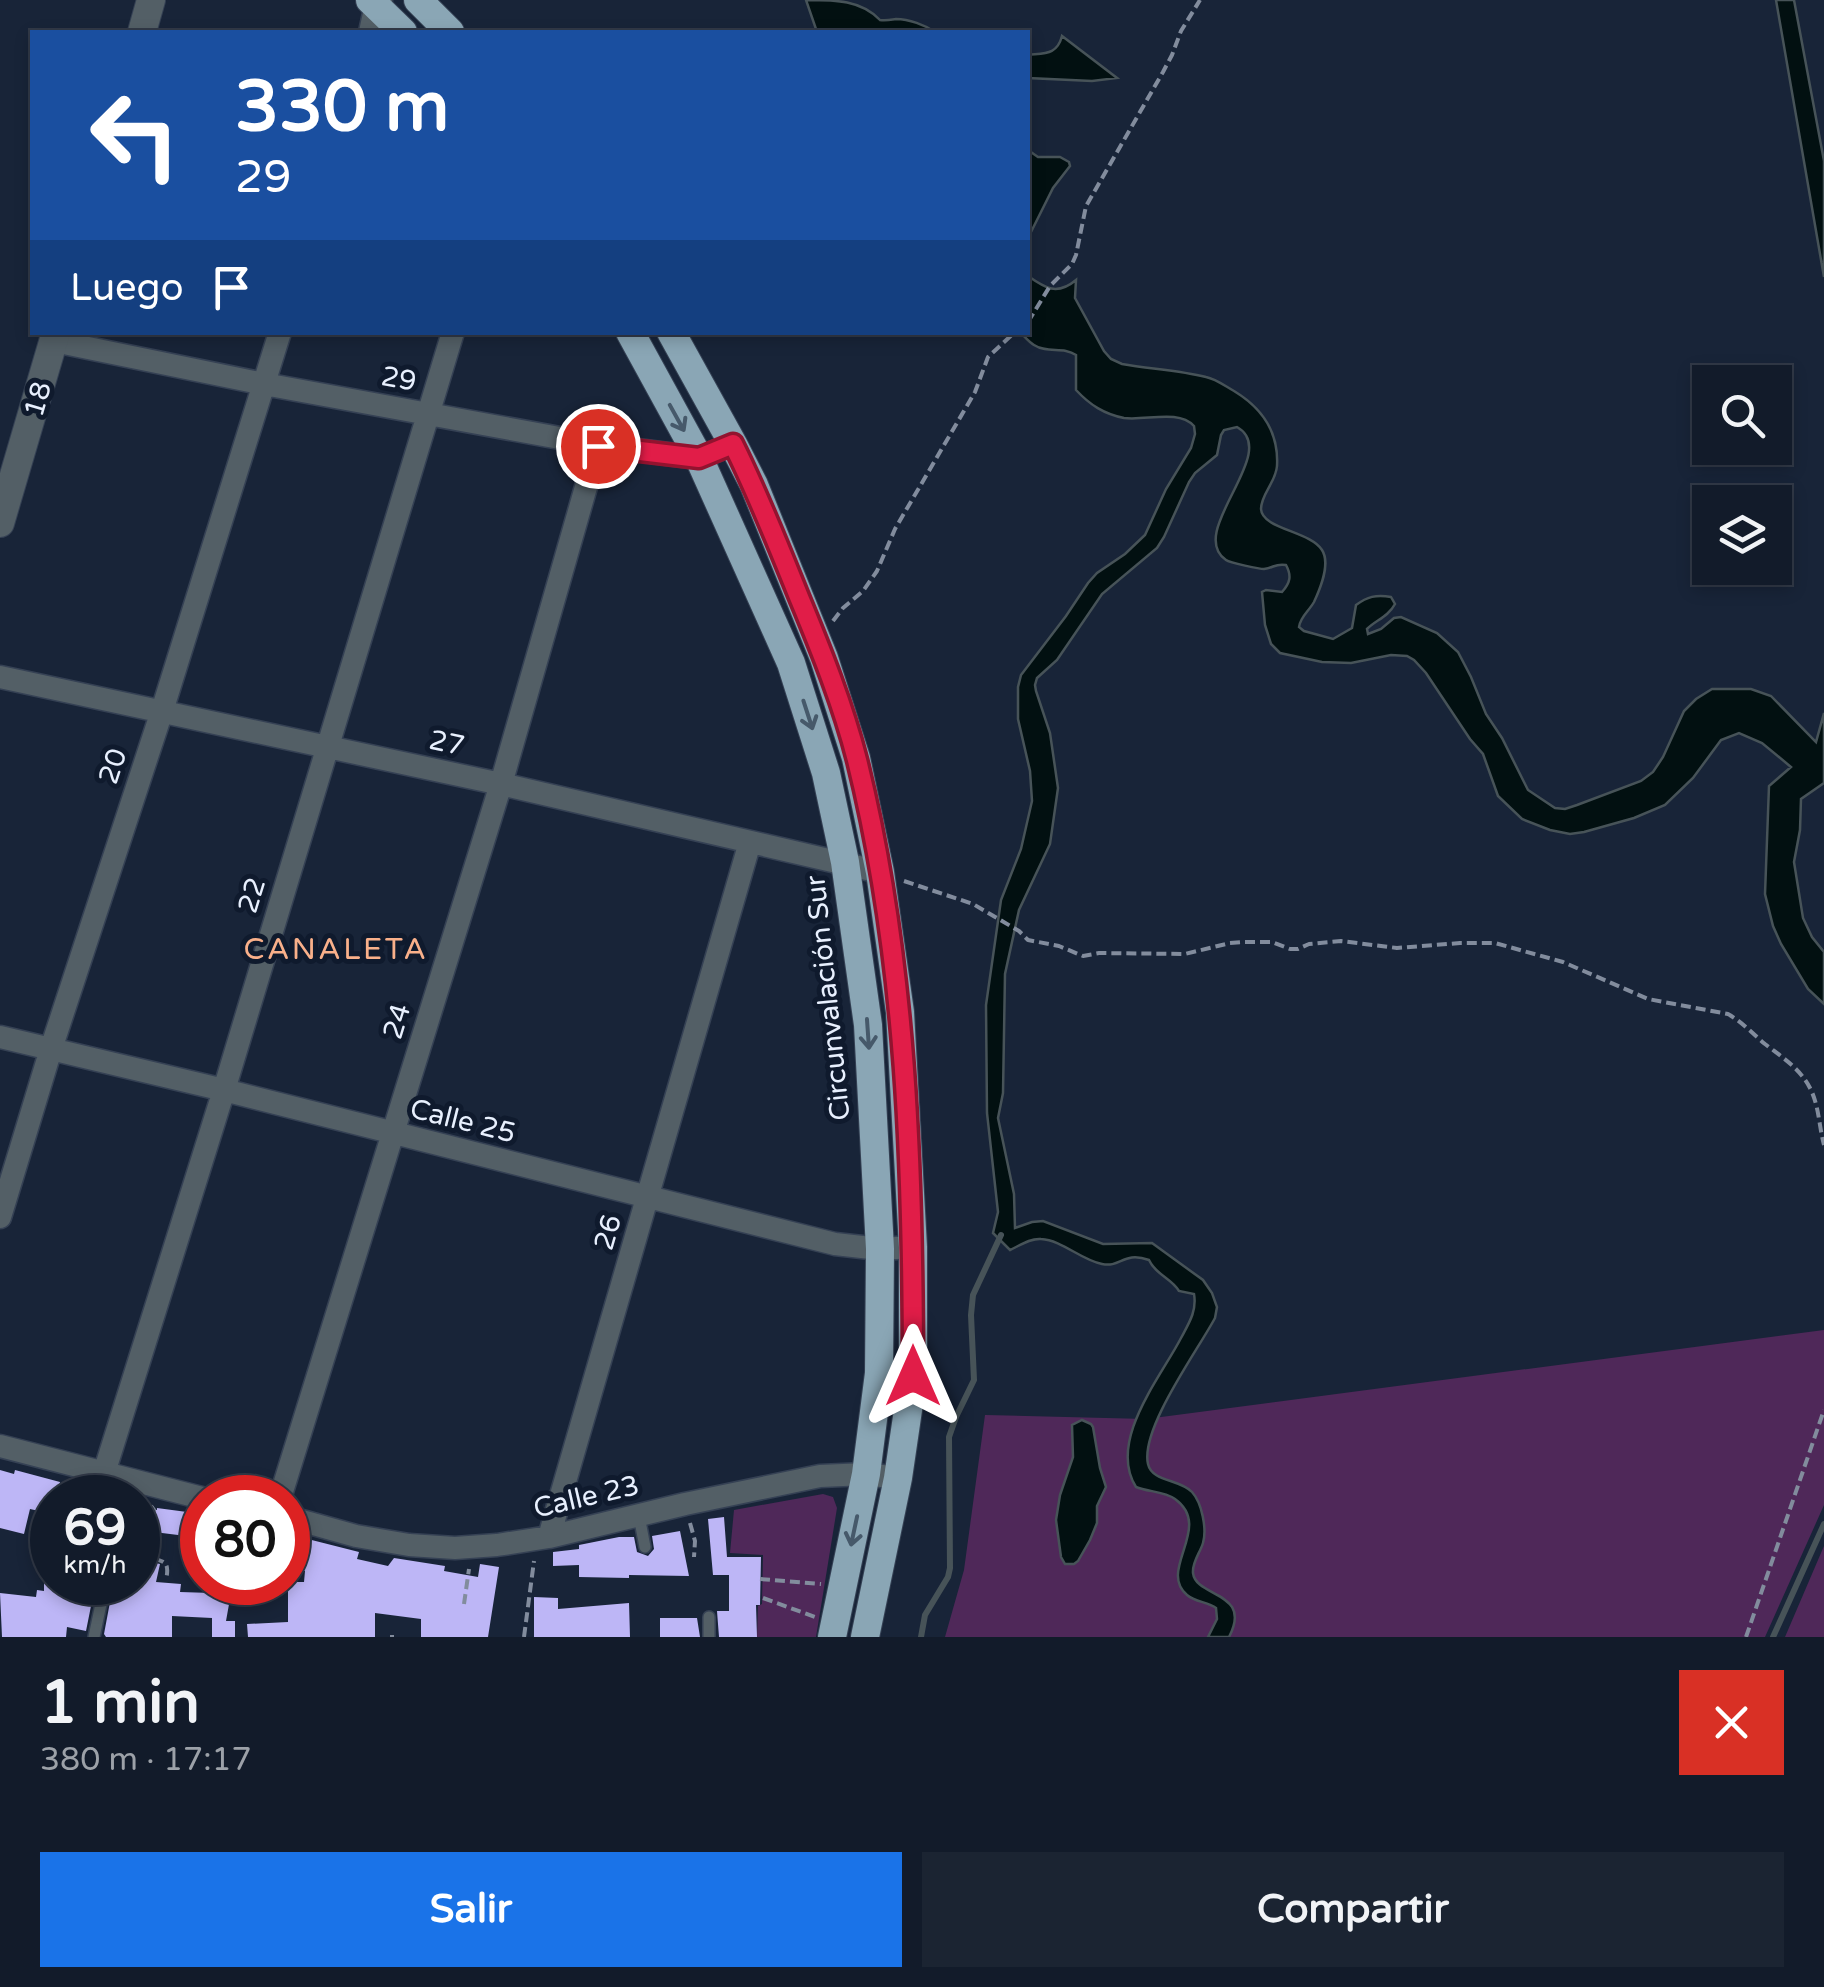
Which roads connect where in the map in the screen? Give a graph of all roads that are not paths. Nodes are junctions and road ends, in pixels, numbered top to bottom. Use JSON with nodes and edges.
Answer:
{"nodes":[{"id":1,"x":151,"y":0,"type":"edge"},
{"id":2,"x":418,"y":0,"type":"edge"},
{"id":3,"x":374,"y":9,"type":"edge"},
{"id":4,"x":143,"y":30,"type":"edge"},
{"id":5,"x":400,"y":30,"type":"edge"},
{"id":6,"x":448,"y":30,"type":"edge"},
{"id":7,"x":279,"y":335,"type":"edge"},
{"id":8,"x":452,"y":335,"type":"edge"},
{"id":9,"x":632,"y":335,"type":"edge"},
{"id":10,"x":672,"y":335,"type":"edge"},
{"id":11,"x":55,"y":337,"type":"edge"},
{"id":12,"x":264,"y":384,"type":"junction"},
{"id":13,"x":428,"y":414,"type":"junction"},
{"id":14,"x":733,"y":444,"type":"junction"},
{"id":15,"x":598,"y":446,"type":"junction"},
{"id":16,"x":699,"y":458,"type":"junction"},
{"id":17,"x":0,"y":523,"type":"edge"},
{"id":18,"x":0,"y":677,"type":"edge"},
{"id":19,"x":162,"y":712,"type":"junction"},
{"id":20,"x":327,"y":748,"type":"junction"},
{"id":21,"x":500,"y":784,"type":"junction"},
{"id":22,"x":750,"y":842,"type":"junction"},
{"id":23,"x":845,"y":862,"type":"junction"},
{"id":24,"x":880,"y":872,"type":"junction"},
{"id":25,"x":0,"y":1037,"type":"edge"},
{"id":26,"x":51,"y":1049,"type":"junction"},
{"id":27,"x":224,"y":1090,"type":"junction"},
{"id":28,"x":394,"y":1132,"type":"junction"},
{"id":29,"x":648,"y":1198,"type":"junction"},
{"id":30,"x":0,"y":1217,"type":"edge"},
{"id":31,"x":913,"y":1247,"type":"junction"},
{"id":32,"x":880,"y":1249,"type":"junction"},
{"id":33,"x":0,"y":1446,"type":"edge"},
{"id":34,"x":104,"y":1473,"type":"junction"},
{"id":35,"x":866,"y":1474,"type":"junction"},
{"id":36,"x":287,"y":1475,"type":"edge"},
{"id":37,"x":898,"y":1478,"type":"junction"},
{"id":38,"x":180,"y":1492,"type":"edge"},
{"id":39,"x":639,"y":1516,"type":"junction"},
{"id":40,"x":310,"y":1522,"type":"edge"},
{"id":41,"x":549,"y":1537,"type":"junction"},
{"id":42,"x":644,"y":1547,"type":"dead end"},
{"id":43,"x":101,"y":1605,"type":"edge"},
{"id":44,"x":709,"y":1616,"type":"dead end"},
{"id":45,"x":828,"y":1629,"type":"edge"},
{"id":46,"x":94,"y":1637,"type":"edge"},
{"id":47,"x":709,"y":1637,"type":"edge"},
{"id":48,"x":865,"y":1637,"type":"edge"}],
"edges":[{"from":1,"to":4,"type":"street"},
{"from":2,"to":6,"type":"highway"},
{"from":3,"to":5,"type":"highway"},
{"from":7,"to":12,"type":"street","name":"20"},
{"from":8,"to":13,"type":"street","name":"22"},
{"from":9,"to":16,"type":"highway","name":"Circunvalación Sur","one_way":true},
{"from":10,"to":14,"type":"highway"},
{"from":11,"to":12,"type":"street","name":"29"},
{"from":11,"to":17,"type":"street","name":"18"},
{"from":12,"to":13,"type":"street","name":"29"},
{"from":12,"to":19,"type":"street","name":"20"},
{"from":13,"to":15,"type":"street","name":"29"},
{"from":13,"to":20,"type":"street","name":"22"},
{"from":14,"to":16,"type":"street","name":"29"},
{"from":14,"to":24,"type":"highway"},
{"from":15,"to":16,"type":"street","name":"29"},
{"from":15,"to":21,"type":"street","name":"24"},
{"from":16,"to":23,"type":"highway","name":"Circunvalación Sur","one_way":true},
{"from":18,"to":19,"type":"street","name":"27"},
{"from":19,"to":20,"type":"street","name":"27"},
{"from":19,"to":26,"type":"street","name":"20"},
{"from":20,"to":21,"type":"street","name":"27"},
{"from":20,"to":27,"type":"street","name":"22"},
{"from":21,"to":22,"type":"street","name":"27"},
{"from":21,"to":28,"type":"street","name":"24"},
{"from":22,"to":23,"type":"street","name":"27"},
{"from":22,"to":29,"type":"street","name":"26"},
{"from":23,"to":24,"type":"street","name":"27"},
{"from":23,"to":32,"type":"highway","name":"Circunvalación Sur","one_way":true},
{"from":24,"to":31,"type":"highway"},
{"from":25,"to":26,"type":"street","name":"Calle 25"},
{"from":26,"to":27,"type":"street","name":"Calle 25"},
{"from":26,"to":30,"type":"street","name":"20"},
{"from":27,"to":28,"type":"street","name":"Calle 25"},
{"from":27,"to":34,"type":"street","name":"22"},
{"from":28,"to":29,"type":"street","name":"Calle 25"},
{"from":28,"to":36,"type":"street","name":"24"},
{"from":29,"to":32,"type":"street","name":"Calle 25"},
{"from":29,"to":41,"type":"street","name":"26"},
{"from":31,"to":32,"type":"street","name":"Calle 25"},
{"from":31,"to":37,"type":"highway"},
{"from":32,"to":35,"type":"highway","name":"Circunvalación Sur"},
{"from":33,"to":34,"type":"street"},
{"from":34,"to":38,"type":"street"},
{"from":35,"to":37,"type":"street","name":"Calle 23"},
{"from":35,"to":39,"type":"street","name":"Calle 23"},
{"from":35,"to":45,"type":"highway","name":"Circunvalación Sur","one_way":true},
{"from":37,"to":48,"type":"highway"},
{"from":39,"to":41,"type":"street","name":"Calle 23"},
{"from":39,"to":42,"type":"lane"},
{"from":40,"to":41,"type":"street","name":"Calle 23"},
{"from":43,"to":46,"type":"lane"},
{"from":44,"to":47,"type":"lane"}]}
